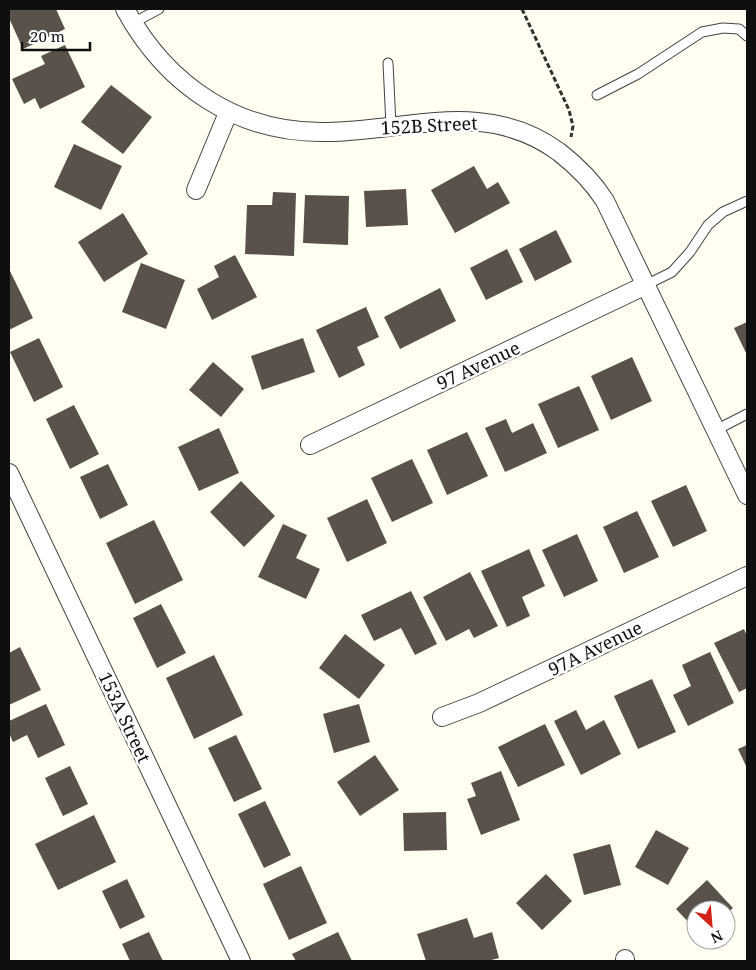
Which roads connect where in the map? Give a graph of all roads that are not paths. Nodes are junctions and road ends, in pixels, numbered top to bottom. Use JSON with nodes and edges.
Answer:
{"nodes":[{"id":1,"x":159,"y":9,"type":"edge"},
{"id":2,"x":129,"y":16,"type":"edge"},
{"id":3,"x":747,"y":36,"type":"edge"},
{"id":4,"x":388,"y":63,"type":"dead end"},
{"id":5,"x":597,"y":95,"type":"dead end"},
{"id":6,"x":228,"y":113,"type":"junction"},
{"id":7,"x":391,"y":126,"type":"junction"},
{"id":8,"x":196,"y":190,"type":"dead end"},
{"id":9,"x":747,"y":201,"type":"edge"},
{"id":10,"x":646,"y":285,"type":"junction"},
{"id":11,"x":747,"y":414,"type":"edge"},
{"id":12,"x":716,"y":430,"type":"junction"},
{"id":13,"x":310,"y":445,"type":"dead end"},
{"id":14,"x":9,"y":472,"type":"edge"},
{"id":15,"x":747,"y":495,"type":"edge"},
{"id":16,"x":747,"y":576,"type":"edge"},
{"id":17,"x":442,"y":717,"type":"dead end"},
{"id":18,"x":241,"y":961,"type":"edge"}],
"edges":[{"from":1,"to":2,"type":"lane"},
{"from":2,"to":6,"type":"street","name":"152B Street"},
{"from":3,"to":5,"type":"lane"},
{"from":4,"to":7,"type":"lane"},
{"from":6,"to":7,"type":"street","name":"152B Street"},
{"from":6,"to":8,"type":"street"},
{"from":7,"to":10,"type":"street","name":"152B Street"},
{"from":9,"to":10,"type":"lane"},
{"from":10,"to":12,"type":"street","name":"152B Street"},
{"from":10,"to":13,"type":"street","name":"97 Avenue"},
{"from":11,"to":12,"type":"lane"},
{"from":12,"to":15,"type":"street","name":"152B Street"},
{"from":14,"to":18,"type":"street","name":"153A Street"},
{"from":16,"to":17,"type":"street","name":"97A Avenue"}]}
